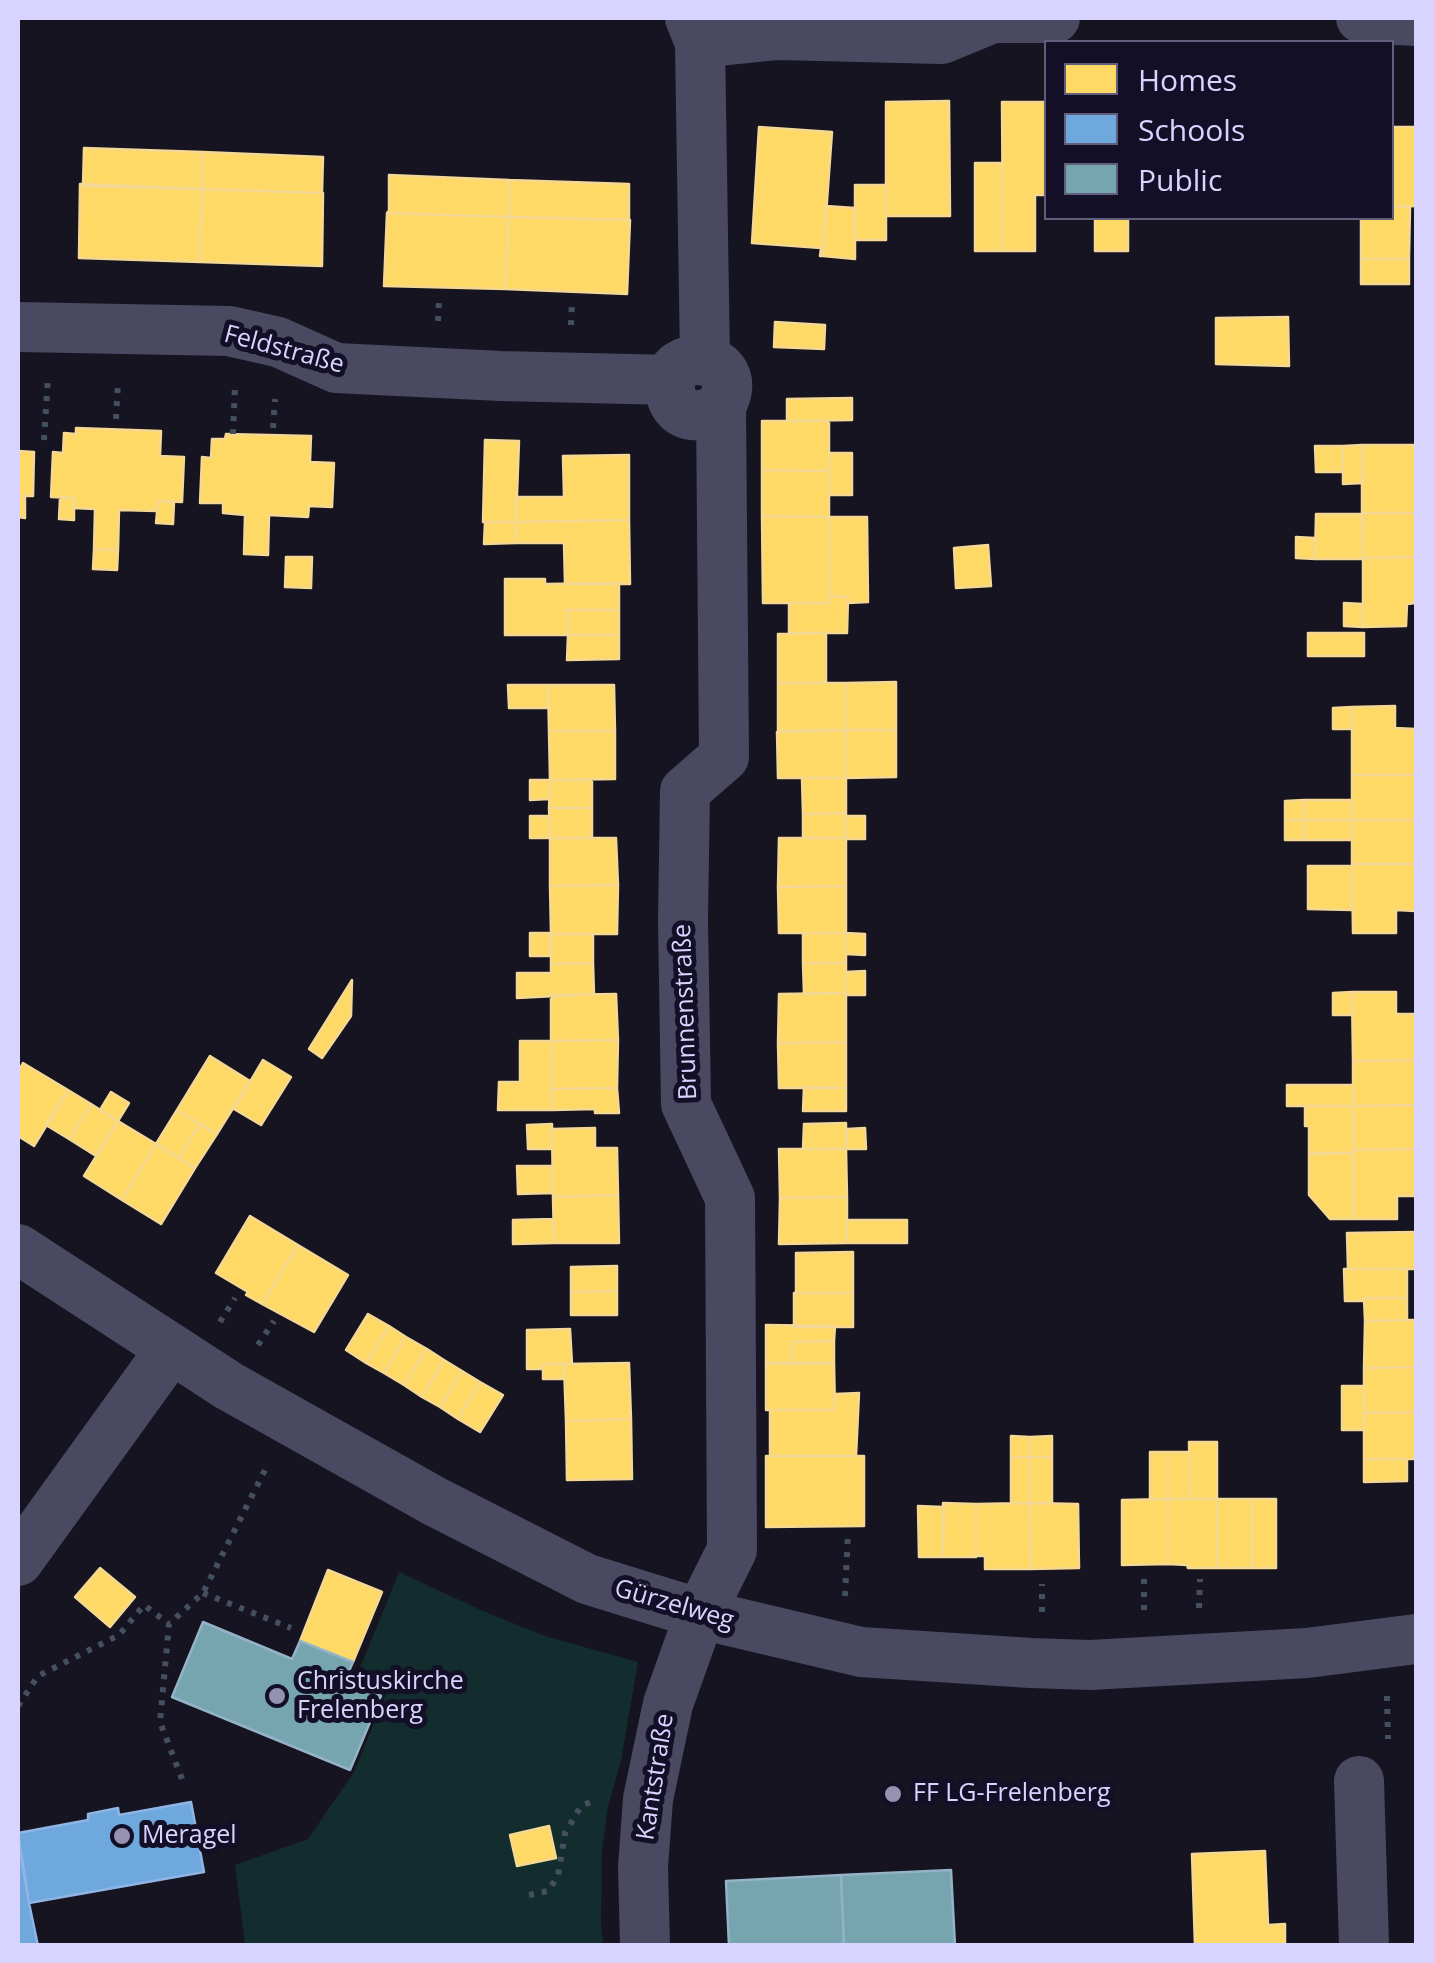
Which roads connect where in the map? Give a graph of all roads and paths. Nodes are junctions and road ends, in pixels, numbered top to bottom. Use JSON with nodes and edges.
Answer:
{"nodes":[{"id":1,"x":1055,"y":18,"type":"edge"},
{"id":2,"x":1360,"y":18,"type":"edge"},
{"id":3,"x":1416,"y":21,"type":"edge"},
{"id":4,"x":695,"y":30,"type":"edge"},
{"id":5,"x":18,"y":327,"type":"edge"},
{"id":6,"x":688,"y":370,"type":"junction"},
{"id":7,"x":18,"y":1249,"type":"edge"},
{"id":8,"x":171,"y":1349,"type":"junction"},
{"id":9,"x":292,"y":1422,"type":"junction"},
{"id":10,"x":18,"y":1560,"type":"edge"},
{"id":11,"x":203,"y":1594,"type":"junction"},
{"id":12,"x":700,"y":1614,"type":"junction"},
{"id":13,"x":168,"y":1624,"type":"junction"},
{"id":14,"x":291,"y":1628,"type":"dead end"},
{"id":15,"x":1401,"y":1641,"type":"edge"},
{"id":16,"x":18,"y":1706,"type":"edge"},
{"id":17,"x":182,"y":1779,"type":"dead end"},
{"id":18,"x":1359,"y":1781,"type":"joint"},
{"id":19,"x":648,"y":1800,"type":"junction"},
{"id":20,"x":529,"y":1895,"type":"dead end"},
{"id":21,"x":646,"y":1946,"type":"edge"},
{"id":22,"x":1364,"y":1946,"type":"edge"}],
"edges":[{"from":1,"to":4,"type":"street"},
{"from":2,"to":3,"type":"street"},
{"from":4,"to":6,"type":"street"},
{"from":5,"to":6,"type":"street","name":"Feldstraße"},
{"from":6,"to":12,"type":"street","name":"Brunnenstraße"},
{"from":7,"to":8,"type":"street","name":"Gürzelweg"},
{"from":8,"to":9,"type":"street","name":"Gürzelweg"},
{"from":8,"to":10,"type":"street"},
{"from":9,"to":11,"type":"path"},
{"from":9,"to":12,"type":"street","name":"Gürzelweg"},
{"from":11,"to":13,"type":"path"},
{"from":11,"to":14,"type":"path"},
{"from":12,"to":15,"type":"street","name":"Gürzelweg"},
{"from":12,"to":19,"type":"street","name":"Kantstraße"},
{"from":13,"to":16,"type":"path"},
{"from":13,"to":17,"type":"path"},
{"from":15,"to":18,"type":"path"},
{"from":18,"to":22,"type":"street"},
{"from":19,"to":20,"type":"path"},
{"from":19,"to":21,"type":"street","name":"Kantstraße"}]}
